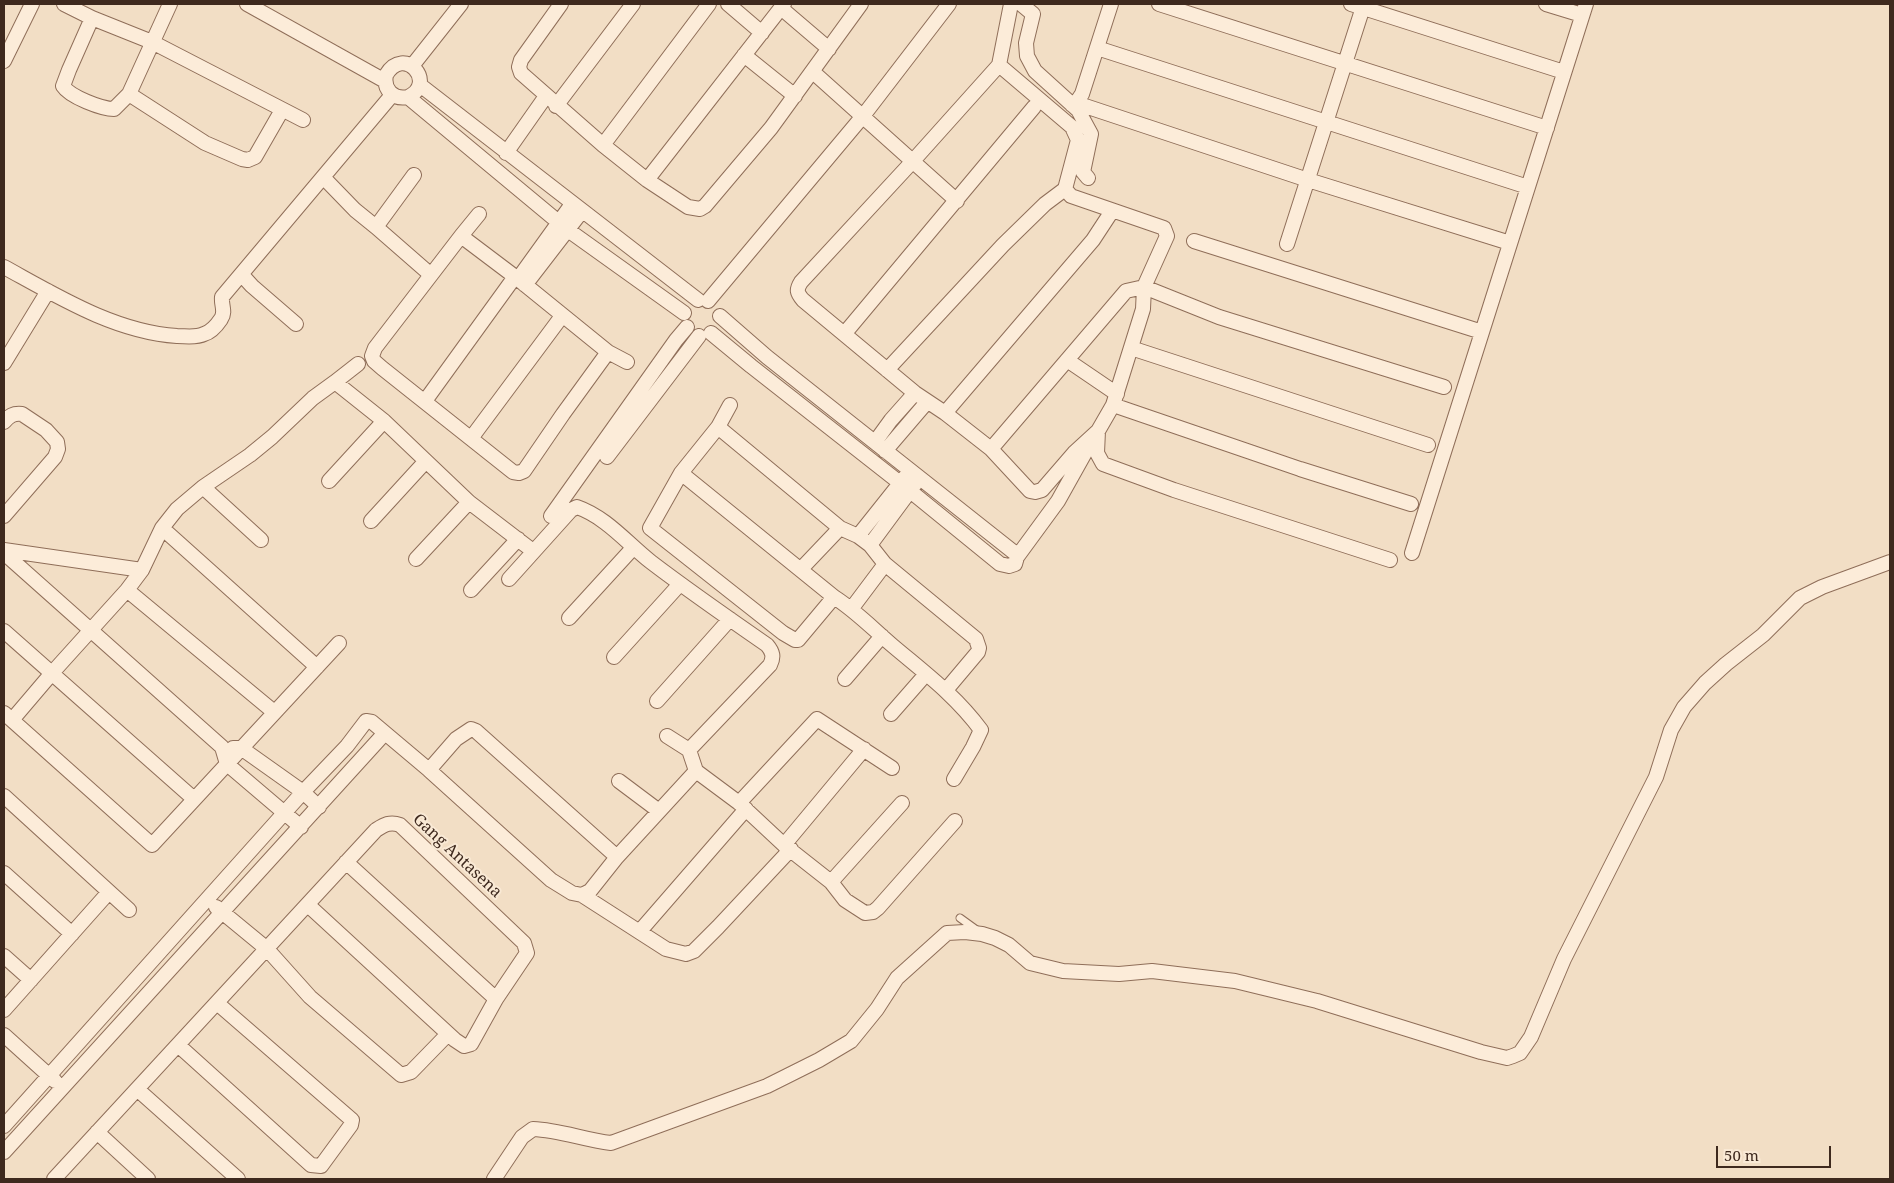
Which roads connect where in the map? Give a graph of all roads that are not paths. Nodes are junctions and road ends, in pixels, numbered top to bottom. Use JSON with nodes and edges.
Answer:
{"nodes":[{"id":1,"x":32,"y":4,"type":"edge"},
{"id":2,"x":64,"y":4,"type":"edge"},
{"id":3,"x":170,"y":4,"type":"edge"},
{"id":4,"x":247,"y":4,"type":"edge"},
{"id":5,"x":461,"y":4,"type":"edge"},
{"id":6,"x":560,"y":4,"type":"edge"},
{"id":7,"x":633,"y":4,"type":"edge"},
{"id":8,"x":710,"y":4,"type":"edge"},
{"id":9,"x":728,"y":4,"type":"edge"},
{"id":10,"x":861,"y":4,"type":"edge"},
{"id":11,"x":949,"y":4,"type":"edge"},
{"id":12,"x":1011,"y":4,"type":"edge"},
{"id":13,"x":1021,"y":4,"type":"edge"},
{"id":14,"x":1111,"y":4,"type":"edge"},
{"id":15,"x":1160,"y":4,"type":"edge"},
{"id":16,"x":1546,"y":4,"type":"edge"},
{"id":17,"x":1359,"y":5,"type":"edge"},
{"id":18,"x":782,"y":6,"type":"edge"},
{"id":19,"x":1584,"y":9,"type":"edge"},
{"id":20,"x":92,"y":18,"type":"junction"},
{"id":21,"x":762,"y":33,"type":"junction"},
{"id":22,"x":152,"y":42,"type":"junction"},
{"id":23,"x":1097,"y":48,"type":"junction"},
{"id":24,"x":829,"y":49,"type":"junction"},
{"id":25,"x":744,"y":55,"type":"junction"},
{"id":26,"x":4,"y":61,"type":"edge"},
{"id":27,"x":1344,"y":64,"type":"junction"},
{"id":28,"x":999,"y":65,"type":"junction"},
{"id":29,"x":412,"y":66,"type":"junction"},
{"id":30,"x":813,"y":72,"type":"junction"},
{"id":31,"x":1564,"y":72,"type":"junction"},
{"id":32,"x":385,"y":81,"type":"junction"},
{"id":33,"x":420,"y":85,"type":"junction"},
{"id":34,"x":129,"y":94,"type":"junction"},
{"id":35,"x":392,"y":95,"type":"junction"},
{"id":36,"x":795,"y":96,"type":"junction"},
{"id":37,"x":408,"y":97,"type":"junction"},
{"id":38,"x":551,"y":101,"type":"junction"},
{"id":39,"x":1074,"y":104,"type":"junction"},
{"id":40,"x":1034,"y":107,"type":"dead end"},
{"id":41,"x":282,"y":110,"type":"junction"},
{"id":42,"x":862,"y":116,"type":"junction"},
{"id":43,"x":302,"y":120,"type":"dead end"},
{"id":44,"x":1325,"y":122,"type":"junction"},
{"id":45,"x":1547,"y":128,"type":"junction"},
{"id":46,"x":603,"y":145,"type":"junction"},
{"id":47,"x":506,"y":153,"type":"junction"},
{"id":48,"x":912,"y":162,"type":"junction"},
{"id":49,"x":414,"y":174,"type":"dead end"},
{"id":50,"x":323,"y":177,"type":"junction"},
{"id":51,"x":1088,"y":178,"type":"dead end"},
{"id":52,"x":1307,"y":179,"type":"junction"},
{"id":53,"x":648,"y":180,"type":"junction"},
{"id":54,"x":1528,"y":187,"type":"junction"},
{"id":55,"x":1065,"y":189,"type":"junction"},
{"id":56,"x":956,"y":201,"type":"junction"},
{"id":57,"x":577,"y":208,"type":"junction"},
{"id":58,"x":1112,"y":211,"type":"junction"},
{"id":59,"x":479,"y":214,"type":"dead end"},
{"id":60,"x":563,"y":226,"type":"junction"},
{"id":61,"x":376,"y":227,"type":"junction"},
{"id":62,"x":461,"y":236,"type":"junction"},
{"id":63,"x":1194,"y":241,"type":"dead end"},
{"id":64,"x":1510,"y":243,"type":"junction"},
{"id":65,"x":1287,"y":244,"type":"dead end"},
{"id":66,"x":4,"y":267,"type":"edge"},
{"id":67,"x":242,"y":275,"type":"junction"},
{"id":68,"x":431,"y":275,"type":"junction"},
{"id":69,"x":519,"y":280,"type":"junction"},
{"id":70,"x":1144,"y":287,"type":"junction"},
{"id":71,"x":48,"y":291,"type":"junction"},
{"id":72,"x":703,"y":300,"type":"junction"},
{"id":73,"x":684,"y":313,"type":"junction"},
{"id":74,"x":562,"y":316,"type":"junction"},
{"id":75,"x":720,"y":316,"type":"junction"},
{"id":76,"x":296,"y":324,"type":"dead end"},
{"id":77,"x":686,"y":327,"type":"junction"},
{"id":78,"x":1482,"y":332,"type":"junction"},
{"id":79,"x":845,"y":333,"type":"junction"},
{"id":80,"x":705,"y":335,"type":"junction"},
{"id":81,"x":1131,"y":348,"type":"junction"},
{"id":82,"x":608,"y":352,"type":"junction"},
{"id":83,"x":1067,"y":360,"type":"junction"},
{"id":84,"x":627,"y":362,"type":"dead end"},
{"id":85,"x":4,"y":363,"type":"edge"},
{"id":86,"x":358,"y":364,"type":"dead end"},
{"id":87,"x":887,"y":370,"type":"junction"},
{"id":88,"x":335,"y":382,"type":"junction"},
{"id":89,"x":1444,"y":387,"type":"dead end"},
{"id":90,"x":915,"y":393,"type":"junction"},
{"id":91,"x":1115,"y":399,"type":"junction"},
{"id":92,"x":425,"y":401,"type":"junction"},
{"id":93,"x":928,"y":402,"type":"junction"},
{"id":94,"x":730,"y":405,"type":"dead end"},
{"id":95,"x":945,"y":413,"type":"junction"},
{"id":96,"x":384,"y":421,"type":"junction"},
{"id":97,"x":4,"y":422,"type":"edge"},
{"id":98,"x":718,"y":427,"type":"junction"},
{"id":99,"x":1098,"y":431,"type":"junction"},
{"id":100,"x":472,"y":437,"type":"junction"},
{"id":101,"x":1428,"y":445,"type":"dead end"},
{"id":102,"x":880,"y":446,"type":"junction"},
{"id":103,"x":991,"y":449,"type":"junction"},
{"id":104,"x":607,"y":457,"type":"dead end"},
{"id":105,"x":425,"y":462,"type":"junction"},
{"id":106,"x":681,"y":473,"type":"junction"},
{"id":107,"x":915,"y":474,"type":"junction"},
{"id":108,"x":330,"y":482,"type":"dead end"},
{"id":109,"x":904,"y":486,"type":"junction"},
{"id":110,"x":203,"y":487,"type":"junction"},
{"id":111,"x":469,"y":502,"type":"junction"},
{"id":112,"x":1411,"y":504,"type":"dead end"},
{"id":113,"x":4,"y":516,"type":"edge"},
{"id":114,"x":551,"y":516,"type":"dead end"},
{"id":115,"x":371,"y":521,"type":"dead end"},
{"id":116,"x":162,"y":528,"type":"junction"},
{"id":117,"x":840,"y":528,"type":"junction"},
{"id":118,"x":858,"y":536,"type":"junction"},
{"id":119,"x":518,"y":539,"type":"junction"},
{"id":120,"x":261,"y":540,"type":"dead end"},
{"id":121,"x":870,"y":545,"type":"junction"},
{"id":122,"x":633,"y":548,"type":"junction"},
{"id":123,"x":4,"y":551,"type":"edge"},
{"id":124,"x":533,"y":551,"type":"junction"},
{"id":125,"x":1412,"y":553,"type":"dead end"},
{"id":126,"x":1017,"y":557,"type":"junction"},
{"id":127,"x":416,"y":560,"type":"dead end"},
{"id":128,"x":1390,"y":560,"type":"dead end"},
{"id":129,"x":1890,"y":562,"type":"edge"},
{"id":130,"x":885,"y":564,"type":"junction"},
{"id":131,"x":801,"y":569,"type":"junction"},
{"id":132,"x":142,"y":570,"type":"junction"},
{"id":133,"x":509,"y":579,"type":"dead end"},
{"id":134,"x":680,"y":584,"type":"junction"},
{"id":135,"x":127,"y":590,"type":"junction"},
{"id":136,"x":471,"y":590,"type":"dead end"},
{"id":137,"x":834,"y":597,"type":"junction"},
{"id":138,"x":852,"y":608,"type":"junction"},
{"id":139,"x":569,"y":618,"type":"dead end"},
{"id":140,"x":730,"y":619,"type":"junction"},
{"id":141,"x":90,"y":630,"type":"junction"},
{"id":142,"x":4,"y":632,"type":"edge"},
{"id":143,"x":882,"y":636,"type":"junction"},
{"id":144,"x":339,"y":643,"type":"dead end"},
{"id":145,"x":614,"y":657,"type":"dead end"},
{"id":146,"x":317,"y":666,"type":"junction"},
{"id":147,"x":52,"y":674,"type":"junction"},
{"id":148,"x":926,"y":674,"type":"junction"},
{"id":149,"x":845,"y":679,"type":"dead end"},
{"id":150,"x":946,"y":690,"type":"junction"},
{"id":151,"x":657,"y":700,"type":"dead end"},
{"id":152,"x":274,"y":712,"type":"junction"},
{"id":153,"x":891,"y":714,"type":"dead end"},
{"id":154,"x":8,"y":716,"type":"edge"},
{"id":155,"x":384,"y":734,"type":"junction"},
{"id":156,"x":667,"y":736,"type":"dead end"},
{"id":157,"x":222,"y":747,"type":"junction"},
{"id":158,"x":242,"y":748,"type":"junction"},
{"id":159,"x":864,"y":749,"type":"junction"},
{"id":160,"x":689,"y":750,"type":"junction"},
{"id":161,"x":226,"y":764,"type":"junction"},
{"id":162,"x":892,"y":768,"type":"dead end"},
{"id":163,"x":429,"y":770,"type":"junction"},
{"id":164,"x":696,"y":771,"type":"junction"},
{"id":165,"x":954,"y":779,"type":"dead end"},
{"id":166,"x":620,"y":781,"type":"dead end"},
{"id":167,"x":303,"y":792,"type":"junction"},
{"id":168,"x":4,"y":796,"type":"edge"},
{"id":169,"x":194,"y":799,"type":"junction"},
{"id":170,"x":902,"y":803,"type":"dead end"},
{"id":171,"x":743,"y":806,"type":"junction"},
{"id":172,"x":319,"y":807,"type":"junction"},
{"id":173,"x":658,"y":811,"type":"junction"},
{"id":174,"x":285,"y":812,"type":"junction"},
{"id":175,"x":955,"y":821,"type":"dead end"},
{"id":176,"x":301,"y":826,"type":"junction"},
{"id":177,"x":788,"y":847,"type":"junction"},
{"id":178,"x":617,"y":857,"type":"junction"},
{"id":179,"x":346,"y":862,"type":"junction"},
{"id":180,"x":4,"y":873,"type":"edge"},
{"id":181,"x":831,"y":882,"type":"junction"},
{"id":182,"x":109,"y":892,"type":"junction"},
{"id":183,"x":582,"y":894,"type":"junction"},
{"id":184,"x":208,"y":900,"type":"junction"},
{"id":185,"x":308,"y":905,"type":"junction"},
{"id":186,"x":129,"y":910,"type":"dead end"},
{"id":187,"x":221,"y":913,"type":"junction"},
{"id":188,"x":960,"y":918,"type":"dead end"},
{"id":189,"x":640,"y":931,"type":"junction"},
{"id":190,"x":72,"y":934,"type":"junction"},
{"id":191,"x":982,"y":934,"type":"junction"},
{"id":192,"x":267,"y":949,"type":"junction"},
{"id":193,"x":4,"y":956,"type":"edge"},
{"id":194,"x":31,"y":980,"type":"junction"},
{"id":195,"x":496,"y":999,"type":"junction"},
{"id":196,"x":217,"y":1003,"type":"junction"},
{"id":197,"x":4,"y":1010,"type":"edge"},
{"id":198,"x":448,"y":1034,"type":"junction"},
{"id":199,"x":4,"y":1035,"type":"edge"},
{"id":200,"x":178,"y":1045,"type":"junction"},
{"id":201,"x":49,"y":1076,"type":"junction"},
{"id":202,"x":62,"y":1088,"type":"junction"},
{"id":203,"x":137,"y":1089,"type":"junction"},
{"id":204,"x":4,"y":1126,"type":"edge"},
{"id":205,"x":97,"y":1132,"type":"junction"},
{"id":206,"x":4,"y":1152,"type":"edge"},
{"id":207,"x":57,"y":1178,"type":"edge"},
{"id":208,"x":148,"y":1179,"type":"edge"},
{"id":209,"x":238,"y":1179,"type":"edge"},
{"id":210,"x":494,"y":1179,"type":"edge"}],
"edges":[{"from":1,"to":26,"type":"street"},
{"from":2,"to":20,"type":"street"},
{"from":3,"to":22,"type":"street"},
{"from":4,"to":32,"type":"street"},
{"from":5,"to":29,"type":"street"},
{"from":6,"to":38,"type":"street"},
{"from":7,"to":38,"type":"street"},
{"from":8,"to":46,"type":"street"},
{"from":9,"to":21,"type":"street"},
{"from":10,"to":24,"type":"street"},
{"from":11,"to":42,"type":"street"},
{"from":12,"to":28,"type":"street"},
{"from":13,"to":39,"type":"street"},
{"from":14,"to":23,"type":"street"},
{"from":15,"to":27,"type":"street"},
{"from":16,"to":19,"type":"street"},
{"from":17,"to":27,"type":"street"},
{"from":17,"to":31,"type":"street"},
{"from":18,"to":21,"type":"street"},
{"from":18,"to":24,"type":"street"},
{"from":19,"to":31,"type":"street"},
{"from":20,"to":22,"type":"street"},
{"from":20,"to":34,"type":"street"},
{"from":21,"to":25,"type":"street"},
{"from":22,"to":34,"type":"street"},
{"from":22,"to":41,"type":"street"},
{"from":23,"to":39,"type":"street"},
{"from":23,"to":44,"type":"street"},
{"from":24,"to":30,"type":"street"},
{"from":25,"to":36,"type":"street"},
{"from":25,"to":53,"type":"street"},
{"from":27,"to":44,"type":"street"},
{"from":27,"to":45,"type":"street"},
{"from":28,"to":48,"type":"street"},
{"from":28,"to":55,"type":"street"},
{"from":29,"to":32,"type":"street"},
{"from":29,"to":33,"type":"street"},
{"from":30,"to":36,"type":"street"},
{"from":30,"to":42,"type":"street"},
{"from":31,"to":45,"type":"street"},
{"from":32,"to":35,"type":"street"},
{"from":33,"to":37,"type":"street"},
{"from":33,"to":47,"type":"street"},
{"from":34,"to":41,"type":"street"},
{"from":35,"to":37,"type":"street"},
{"from":35,"to":50,"type":"street"},
{"from":36,"to":53,"type":"street"},
{"from":37,"to":60,"type":"street"},
{"from":38,"to":46,"type":"street"},
{"from":38,"to":47,"type":"street"},
{"from":39,"to":51,"type":"street"},
{"from":39,"to":52,"type":"street"},
{"from":40,"to":56,"type":"street"},
{"from":41,"to":43,"type":"street"},
{"from":42,"to":48,"type":"street"},
{"from":42,"to":72,"type":"street"},
{"from":44,"to":52,"type":"street"},
{"from":44,"to":54,"type":"street"},
{"from":45,"to":54,"type":"street"},
{"from":46,"to":53,"type":"street"},
{"from":47,"to":57,"type":"street"},
{"from":48,"to":56,"type":"street"},
{"from":48,"to":79,"type":"street"},
{"from":49,"to":61,"type":"street"},
{"from":50,"to":61,"type":"street"},
{"from":50,"to":67,"type":"street"},
{"from":52,"to":64,"type":"street"},
{"from":52,"to":65,"type":"street"},
{"from":54,"to":64,"type":"street"},
{"from":55,"to":58,"type":"street"},
{"from":55,"to":87,"type":"street"},
{"from":56,"to":79,"type":"street"},
{"from":57,"to":60,"type":"street"},
{"from":57,"to":72,"type":"street"},
{"from":58,"to":70,"type":"street"},
{"from":58,"to":95,"type":"street"},
{"from":59,"to":62,"type":"street"},
{"from":60,"to":69,"type":"street"},
{"from":60,"to":73,"type":"street"},
{"from":61,"to":68,"type":"street"},
{"from":62,"to":68,"type":"street"},
{"from":62,"to":69,"type":"street"},
{"from":63,"to":78,"type":"street"},
{"from":64,"to":78,"type":"street"},
{"from":66,"to":71,"type":"street"},
{"from":67,"to":71,"type":"street"},
{"from":67,"to":76,"type":"street"},
{"from":68,"to":92,"type":"street"},
{"from":69,"to":74,"type":"street"},
{"from":69,"to":92,"type":"street"},
{"from":70,"to":81,"type":"street"},
{"from":70,"to":83,"type":"street"},
{"from":70,"to":89,"type":"street"},
{"from":71,"to":85,"type":"street"},
{"from":72,"to":73,"type":"street"},
{"from":72,"to":75,"type":"street"},
{"from":73,"to":77,"type":"street"},
{"from":74,"to":82,"type":"street"},
{"from":74,"to":100,"type":"street"},
{"from":75,"to":80,"type":"street"},
{"from":75,"to":102,"type":"street"},
{"from":77,"to":80,"type":"street"},
{"from":77,"to":114,"type":"street"},
{"from":78,"to":125,"type":"street"},
{"from":79,"to":87,"type":"street"},
{"from":80,"to":104,"type":"street"},
{"from":80,"to":109,"type":"street"},
{"from":81,"to":91,"type":"street"},
{"from":81,"to":101,"type":"street"},
{"from":82,"to":84,"type":"street"},
{"from":82,"to":100,"type":"street"},
{"from":83,"to":91,"type":"street"},
{"from":83,"to":103,"type":"street"},
{"from":86,"to":88,"type":"street"},
{"from":87,"to":90,"type":"street"},
{"from":88,"to":96,"type":"street"},
{"from":88,"to":110,"type":"street"},
{"from":90,"to":93,"type":"street"},
{"from":90,"to":102,"type":"street"},
{"from":91,"to":99,"type":"street"},
{"from":91,"to":112,"type":"street"},
{"from":92,"to":100,"type":"street"},
{"from":93,"to":95,"type":"street"},
{"from":93,"to":102,"type":"street"},
{"from":94,"to":98,"type":"street"},
{"from":95,"to":103,"type":"street"},
{"from":96,"to":105,"type":"street"},
{"from":96,"to":108,"type":"street"},
{"from":97,"to":113,"type":"street"},
{"from":98,"to":106,"type":"street"},
{"from":98,"to":117,"type":"street"},
{"from":99,"to":103,"type":"street"},
{"from":99,"to":126,"type":"street"},
{"from":99,"to":128,"type":"street"},
{"from":102,"to":107,"type":"street"},
{"from":105,"to":111,"type":"street"},
{"from":105,"to":115,"type":"street"},
{"from":106,"to":131,"type":"street"},
{"from":106,"to":137,"type":"street"},
{"from":107,"to":109,"type":"street"},
{"from":107,"to":126,"type":"street"},
{"from":109,"to":118,"type":"street"},
{"from":109,"to":121,"type":"street"},
{"from":109,"to":126,"type":"street"},
{"from":110,"to":116,"type":"street"},
{"from":110,"to":120,"type":"street"},
{"from":111,"to":119,"type":"street"},
{"from":111,"to":127,"type":"street"},
{"from":116,"to":132,"type":"street"},
{"from":116,"to":146,"type":"street"},
{"from":117,"to":118,"type":"street"},
{"from":117,"to":131,"type":"street"},
{"from":118,"to":121,"type":"street"},
{"from":119,"to":124,"type":"street"},
{"from":119,"to":136,"type":"street"},
{"from":121,"to":130,"type":"street"},
{"from":122,"to":124,"type":"street"},
{"from":122,"to":134,"type":"street"},
{"from":122,"to":139,"type":"street"},
{"from":123,"to":132,"type":"street"},
{"from":123,"to":141,"type":"street"},
{"from":124,"to":133,"type":"street"},
{"from":129,"to":191,"type":"street"},
{"from":130,"to":138,"type":"street"},
{"from":130,"to":150,"type":"street"},
{"from":131,"to":137,"type":"street"},
{"from":132,"to":135,"type":"street"},
{"from":134,"to":140,"type":"street"},
{"from":134,"to":145,"type":"street"},
{"from":135,"to":141,"type":"street"},
{"from":135,"to":152,"type":"street"},
{"from":137,"to":138,"type":"street"},
{"from":138,"to":143,"type":"street"},
{"from":140,"to":151,"type":"street"},
{"from":140,"to":160,"type":"street"},
{"from":141,"to":147,"type":"street"},
{"from":141,"to":157,"type":"street"},
{"from":142,"to":147,"type":"street"},
{"from":143,"to":148,"type":"street"},
{"from":143,"to":149,"type":"street"},
{"from":144,"to":146,"type":"street"},
{"from":146,"to":152,"type":"street"},
{"from":147,"to":154,"type":"street"},
{"from":147,"to":169,"type":"street"},
{"from":148,"to":150,"type":"street"},
{"from":148,"to":153,"type":"street"},
{"from":150,"to":165,"type":"street"},
{"from":152,"to":158,"type":"street"},
{"from":154,"to":169,"type":"street"},
{"from":155,"to":163,"type":"street"},
{"from":155,"to":167,"type":"street"},
{"from":155,"to":172,"type":"street"},
{"from":156,"to":160,"type":"street"},
{"from":157,"to":158,"type":"street"},
{"from":157,"to":161,"type":"street"},
{"from":158,"to":161,"type":"street"},
{"from":158,"to":167,"type":"street"},
{"from":159,"to":162,"type":"street"},
{"from":159,"to":171,"type":"street"},
{"from":159,"to":177,"type":"street"},
{"from":160,"to":164,"type":"street"},
{"from":161,"to":169,"type":"street"},
{"from":161,"to":174,"type":"street"},
{"from":163,"to":178,"type":"street"},
{"from":163,"to":183,"type":"street"},
{"from":164,"to":171,"type":"street"},
{"from":164,"to":173,"type":"street"},
{"from":166,"to":173,"type":"street"},
{"from":167,"to":172,"type":"street"},
{"from":167,"to":174,"type":"street"},
{"from":168,"to":182,"type":"street"},
{"from":170,"to":181,"type":"street"},
{"from":171,"to":177,"type":"street"},
{"from":171,"to":189,"type":"street"},
{"from":172,"to":176,"type":"street"},
{"from":173,"to":178,"type":"street"},
{"from":174,"to":176,"type":"street"},
{"from":174,"to":184,"type":"street"},
{"from":175,"to":181,"type":"street"},
{"from":176,"to":187,"type":"street"},
{"from":177,"to":181,"type":"street"},
{"from":177,"to":189,"type":"street"},
{"from":178,"to":183,"type":"street"},
{"from":179,"to":185,"type":"street"},
{"from":179,"to":195,"type":"street"},
{"from":179,"to":195,"type":"street","name":"Gang Antasena"},
{"from":180,"to":190,"type":"street"},
{"from":182,"to":186,"type":"street"},
{"from":182,"to":190,"type":"street"},
{"from":183,"to":189,"type":"street"},
{"from":184,"to":187,"type":"street"},
{"from":184,"to":201,"type":"street"},
{"from":185,"to":192,"type":"street"},
{"from":185,"to":198,"type":"street"},
{"from":187,"to":192,"type":"street"},
{"from":187,"to":202,"type":"street"},
{"from":188,"to":191,"type":"lane"},
{"from":190,"to":194,"type":"street"},
{"from":191,"to":210,"type":"street"},
{"from":192,"to":196,"type":"street"},
{"from":192,"to":198,"type":"street"},
{"from":193,"to":194,"type":"street"},
{"from":194,"to":197,"type":"street"},
{"from":195,"to":198,"type":"street"},
{"from":196,"to":200,"type":"street"},
{"from":196,"to":200,"type":"street"},
{"from":199,"to":201,"type":"street"},
{"from":200,"to":203,"type":"street"},
{"from":201,"to":202,"type":"street"},
{"from":201,"to":204,"type":"street"},
{"from":202,"to":206,"type":"street"},
{"from":203,"to":205,"type":"street"},
{"from":203,"to":209,"type":"street"},
{"from":205,"to":207,"type":"street"},
{"from":205,"to":208,"type":"street"}]}
